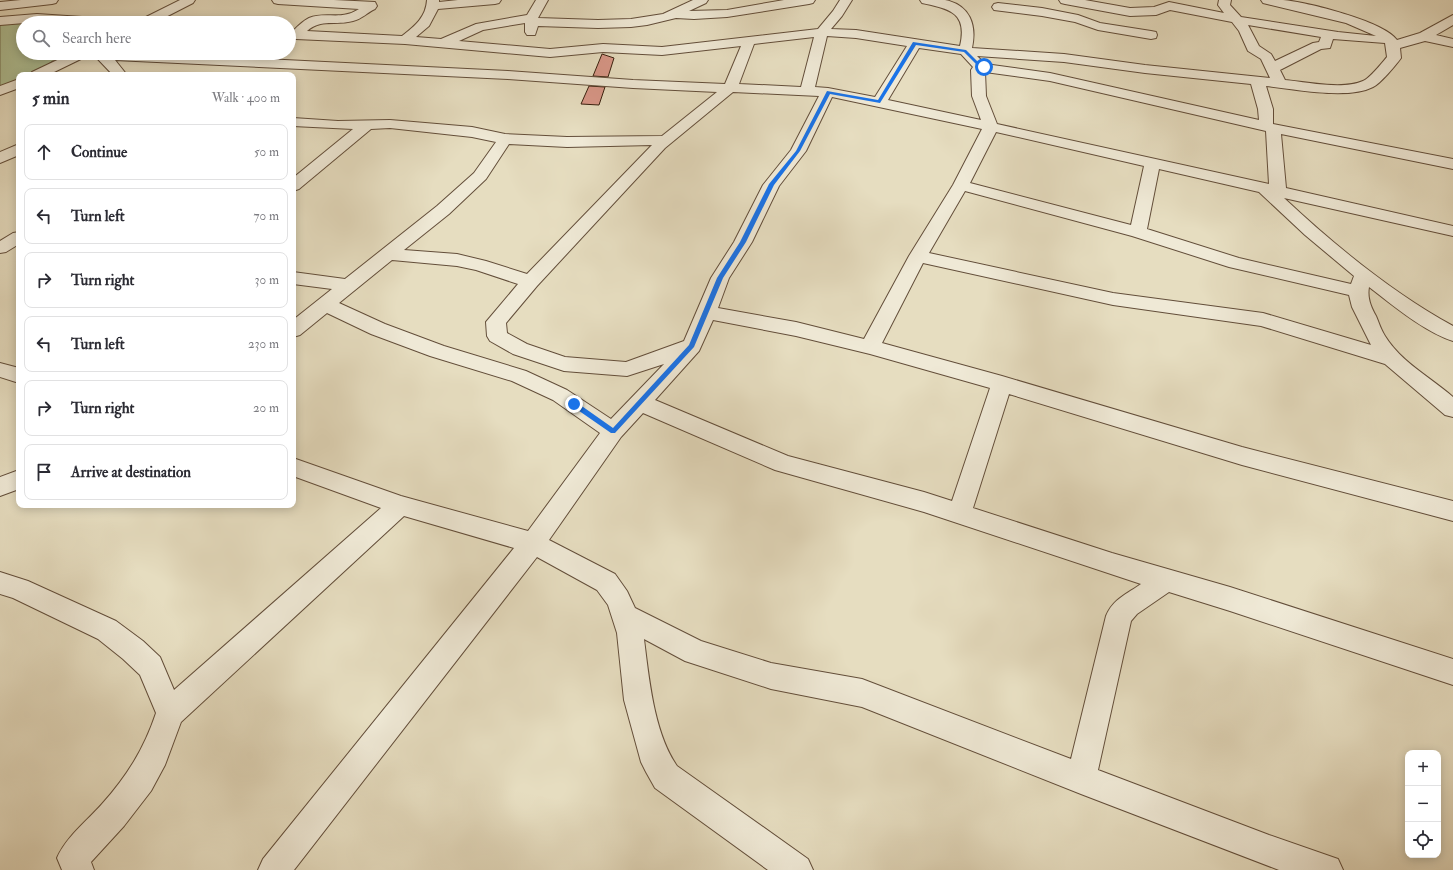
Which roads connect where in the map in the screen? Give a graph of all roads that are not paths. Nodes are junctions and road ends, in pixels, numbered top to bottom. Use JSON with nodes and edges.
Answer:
{"nodes":[{"id":1,"x":52,"y":0,"type":"edge"},
{"id":2,"x":189,"y":0,"type":"edge"},
{"id":3,"x":278,"y":0,"type":"edge"},
{"id":4,"x":450,"y":0,"type":"edge"},
{"id":5,"x":495,"y":0,"type":"edge"},
{"id":6,"x":542,"y":0,"type":"edge"},
{"id":7,"x":702,"y":0,"type":"edge"},
{"id":8,"x":809,"y":0,"type":"edge"},
{"id":9,"x":846,"y":0,"type":"edge"},
{"id":10,"x":926,"y":0,"type":"edge"},
{"id":11,"x":1065,"y":0,"type":"edge"},
{"id":12,"x":1225,"y":0,"type":"edge"},
{"id":13,"x":1267,"y":0,"type":"edge"},
{"id":14,"x":373,"y":3,"type":"edge"},
{"id":15,"x":435,"y":4,"type":"edge"},
{"id":16,"x":0,"y":6,"type":"edge"},
{"id":17,"x":987,"y":9,"type":"edge"},
{"id":18,"x":1156,"y":11,"type":"junction"},
{"id":19,"x":673,"y":14,"type":"junction"},
{"id":20,"x":158,"y":16,"type":"edge"},
{"id":21,"x":1236,"y":19,"type":"junction"},
{"id":22,"x":1453,"y":19,"type":"edge"},
{"id":23,"x":16,"y":20,"type":"edge"},
{"id":24,"x":532,"y":20,"type":"junction"},
{"id":25,"x":0,"y":21,"type":"edge"},
{"id":26,"x":654,"y":24,"type":"junction"},
{"id":27,"x":822,"y":32,"type":"junction"},
{"id":28,"x":296,"y":33,"type":"edge"},
{"id":29,"x":296,"y":35,"type":"edge"},
{"id":30,"x":1328,"y":35,"type":"junction"},
{"id":31,"x":1426,"y":37,"type":"junction"},
{"id":32,"x":405,"y":40,"type":"junction"},
{"id":33,"x":749,"y":41,"type":"junction"},
{"id":34,"x":915,"y":43,"type":"junction"},
{"id":35,"x":1391,"y":43,"type":"junction"},
{"id":36,"x":1453,"y":43,"type":"edge"},
{"id":37,"x":444,"y":44,"type":"junction"},
{"id":38,"x":1150,"y":45,"type":"junction"},
{"id":39,"x":589,"y":48,"type":"junction"},
{"id":40,"x":526,"y":50,"type":"junction"},
{"id":41,"x":662,"y":51,"type":"junction"},
{"id":42,"x":965,"y":51,"type":"junction"},
{"id":43,"x":550,"y":53,"type":"junction"},
{"id":44,"x":67,"y":60,"type":"edge"},
{"id":45,"x":107,"y":60,"type":"edge"},
{"id":46,"x":206,"y":60,"type":"edge"},
{"id":47,"x":293,"y":65,"type":"junction"},
{"id":48,"x":981,"y":68,"type":"junction"},
{"id":49,"x":1272,"y":68,"type":"junction"},
{"id":50,"x":1145,"y":69,"type":"junction"},
{"id":51,"x":42,"y":72,"type":"edge"},
{"id":52,"x":118,"y":72,"type":"edge"},
{"id":53,"x":285,"y":72,"type":"edge"},
{"id":54,"x":535,"y":78,"type":"junction"},
{"id":55,"x":1257,"y":80,"type":"junction"},
{"id":56,"x":1280,"y":83,"type":"junction"},
{"id":57,"x":16,"y":84,"type":"edge"},
{"id":58,"x":731,"y":87,"type":"junction"},
{"id":59,"x":0,"y":91,"type":"edge"},
{"id":60,"x":807,"y":91,"type":"junction"},
{"id":61,"x":828,"y":92,"type":"junction"},
{"id":62,"x":879,"y":102,"type":"junction"},
{"id":63,"x":296,"y":122,"type":"edge"},
{"id":64,"x":368,"y":124,"type":"junction"},
{"id":65,"x":991,"y":127,"type":"junction"},
{"id":66,"x":1269,"y":127,"type":"junction"},
{"id":67,"x":505,"y":139,"type":"junction"},
{"id":68,"x":667,"y":140,"type":"junction"},
{"id":69,"x":16,"y":150,"type":"edge"},
{"id":70,"x":0,"y":158,"type":"edge"},
{"id":71,"x":1152,"y":164,"type":"junction"},
{"id":72,"x":1453,"y":164,"type":"edge"},
{"id":73,"x":296,"y":184,"type":"edge"},
{"id":74,"x":961,"y":185,"type":"junction"},
{"id":75,"x":1271,"y":189,"type":"junction"},
{"id":76,"x":1453,"y":231,"type":"edge"},
{"id":77,"x":1138,"y":232,"type":"junction"},
{"id":78,"x":16,"y":239,"type":"edge"},
{"id":79,"x":0,"y":248,"type":"edge"},
{"id":80,"x":387,"y":254,"type":"junction"},
{"id":81,"x":918,"y":256,"type":"junction"},
{"id":82,"x":296,"y":278,"type":"edge"},
{"id":83,"x":530,"y":282,"type":"junction"},
{"id":84,"x":1360,"y":283,"type":"junction"},
{"id":85,"x":348,"y":285,"type":"junction"},
{"id":86,"x":325,"y":304,"type":"junction"},
{"id":87,"x":707,"y":312,"type":"junction"},
{"id":88,"x":296,"y":328,"type":"edge"},
{"id":89,"x":1453,"y":334,"type":"edge"},
{"id":90,"x":692,"y":346,"type":"junction"},
{"id":91,"x":870,"y":347,"type":"junction"},
{"id":92,"x":1392,"y":359,"type":"junction"},
{"id":93,"x":0,"y":370,"type":"edge"},
{"id":94,"x":16,"y":375,"type":"edge"},
{"id":95,"x":1002,"y":384,"type":"junction"},
{"id":96,"x":640,"y":402,"type":"junction"},
{"id":97,"x":1453,"y":409,"type":"edge"},
{"id":98,"x":613,"y":431,"type":"junction"},
{"id":99,"x":296,"y":468,"type":"edge"},
{"id":100,"x":16,"y":480,"type":"edge"},
{"id":101,"x":0,"y":487,"type":"edge"},
{"id":102,"x":400,"y":505,"type":"junction"},
{"id":103,"x":1453,"y":512,"type":"edge"},
{"id":104,"x":960,"y":513,"type":"junction"},
{"id":105,"x":533,"y":543,"type":"junction"},
{"id":106,"x":1165,"y":580,"type":"junction"},
{"id":107,"x":0,"y":583,"type":"edge"},
{"id":108,"x":625,"y":616,"type":"junction"},
{"id":109,"x":1453,"y":672,"type":"edge"},
{"id":110,"x":170,"y":713,"type":"junction"},
{"id":111,"x":1081,"y":779,"type":"junction"},
{"id":112,"x":71,"y":866,"type":"edge"},
{"id":113,"x":784,"y":867,"type":"edge"},
{"id":114,"x":274,"y":870,"type":"edge"},
{"id":115,"x":1327,"y":870,"type":"edge"}],
"edges":[{"from":1,"to":16,"type":"street"},
{"from":2,"to":20,"type":"street"},
{"from":3,"to":14,"type":"street"},
{"from":4,"to":15,"type":"street"},
{"from":5,"to":15,"type":"street"},
{"from":6,"to":24,"type":"street"},
{"from":7,"to":19,"type":"street"},
{"from":8,"to":19,"type":"street"},
{"from":9,"to":27,"type":"street"},
{"from":10,"to":17,"type":"street"},
{"from":11,"to":18,"type":"street"},
{"from":12,"to":21,"type":"street"},
{"from":13,"to":35,"type":"street"},
{"from":14,"to":28,"type":"street"},
{"from":15,"to":32,"type":"street"},
{"from":17,"to":38,"type":"street"},
{"from":17,"to":42,"type":"street"},
{"from":18,"to":21,"type":"street"},
{"from":18,"to":38,"type":"street"},
{"from":19,"to":26,"type":"street"},
{"from":21,"to":30,"type":"street"},
{"from":21,"to":49,"type":"street"},
{"from":22,"to":31,"type":"street"},
{"from":23,"to":25,"type":"street"},
{"from":24,"to":26,"type":"street"},
{"from":24,"to":37,"type":"street"},
{"from":24,"to":40,"type":"street"},
{"from":26,"to":39,"type":"street"},
{"from":26,"to":41,"type":"street"},
{"from":27,"to":33,"type":"street"},
{"from":27,"to":34,"type":"street"},
{"from":27,"to":60,"type":"street"},
{"from":29,"to":32,"type":"street"},
{"from":30,"to":35,"type":"street"},
{"from":30,"to":49,"type":"street"},
{"from":31,"to":35,"type":"street"},
{"from":31,"to":36,"type":"street"},
{"from":32,"to":37,"type":"street"},
{"from":33,"to":41,"type":"street"},
{"from":33,"to":58,"type":"street"},
{"from":34,"to":42,"type":"street"},
{"from":34,"to":62,"type":"street"},
{"from":35,"to":56,"type":"street"},
{"from":37,"to":40,"type":"street"},
{"from":38,"to":50,"type":"street"},
{"from":39,"to":41,"type":"street"},
{"from":39,"to":43,"type":"street"},
{"from":40,"to":43,"type":"street"},
{"from":42,"to":48,"type":"street"},
{"from":42,"to":50,"type":"street"},
{"from":43,"to":54,"type":"street"},
{"from":44,"to":51,"type":"street"},
{"from":45,"to":52,"type":"street"},
{"from":46,"to":47,"type":"street"},
{"from":47,"to":53,"type":"street"},
{"from":47,"to":54,"type":"street"},
{"from":48,"to":65,"type":"street"},
{"from":48,"to":66,"type":"street"},
{"from":49,"to":56,"type":"street"},
{"from":50,"to":55,"type":"street"},
{"from":54,"to":58,"type":"street"},
{"from":55,"to":56,"type":"street"},
{"from":55,"to":66,"type":"street"},
{"from":57,"to":59,"type":"street"},
{"from":58,"to":60,"type":"street"},
{"from":58,"to":68,"type":"street"},
{"from":60,"to":61,"type":"street"},
{"from":61,"to":62,"type":"street"},
{"from":61,"to":87,"type":"street"},
{"from":62,"to":65,"type":"street"},
{"from":63,"to":64,"type":"street"},
{"from":64,"to":67,"type":"street"},
{"from":64,"to":73,"type":"street"},
{"from":65,"to":71,"type":"street"},
{"from":65,"to":74,"type":"street"},
{"from":66,"to":72,"type":"street"},
{"from":66,"to":75,"type":"street"},
{"from":67,"to":68,"type":"street"},
{"from":67,"to":80,"type":"street"},
{"from":68,"to":83,"type":"street"},
{"from":69,"to":70,"type":"street"},
{"from":71,"to":75,"type":"street"},
{"from":71,"to":77,"type":"street"},
{"from":74,"to":77,"type":"street"},
{"from":74,"to":81,"type":"street"},
{"from":75,"to":76,"type":"street"},
{"from":75,"to":84,"type":"street"},
{"from":77,"to":84,"type":"street"},
{"from":78,"to":79,"type":"street"},
{"from":80,"to":83,"type":"street"},
{"from":80,"to":85,"type":"street"},
{"from":81,"to":91,"type":"street"},
{"from":81,"to":92,"type":"street"},
{"from":82,"to":85,"type":"street"},
{"from":83,"to":90,"type":"street"},
{"from":84,"to":89,"type":"street"},
{"from":84,"to":92,"type":"street"},
{"from":85,"to":86,"type":"street"},
{"from":86,"to":88,"type":"street"},
{"from":86,"to":98,"type":"street"},
{"from":87,"to":90,"type":"street"},
{"from":87,"to":91,"type":"street"},
{"from":90,"to":96,"type":"street"},
{"from":91,"to":95,"type":"street"},
{"from":92,"to":97,"type":"street"},
{"from":93,"to":94,"type":"street"},
{"from":95,"to":103,"type":"street"},
{"from":95,"to":104,"type":"street"},
{"from":96,"to":98,"type":"street"},
{"from":96,"to":104,"type":"street"},
{"from":98,"to":105,"type":"street"},
{"from":99,"to":102,"type":"street"},
{"from":100,"to":101,"type":"street"},
{"from":102,"to":105,"type":"street"},
{"from":102,"to":110,"type":"street"},
{"from":104,"to":106,"type":"street"},
{"from":105,"to":108,"type":"street"},
{"from":105,"to":114,"type":"street"},
{"from":106,"to":109,"type":"street"},
{"from":106,"to":111,"type":"street"},
{"from":107,"to":110,"type":"street"},
{"from":108,"to":111,"type":"street"},
{"from":108,"to":113,"type":"street"},
{"from":110,"to":112,"type":"street"},
{"from":111,"to":115,"type":"street"}]}
